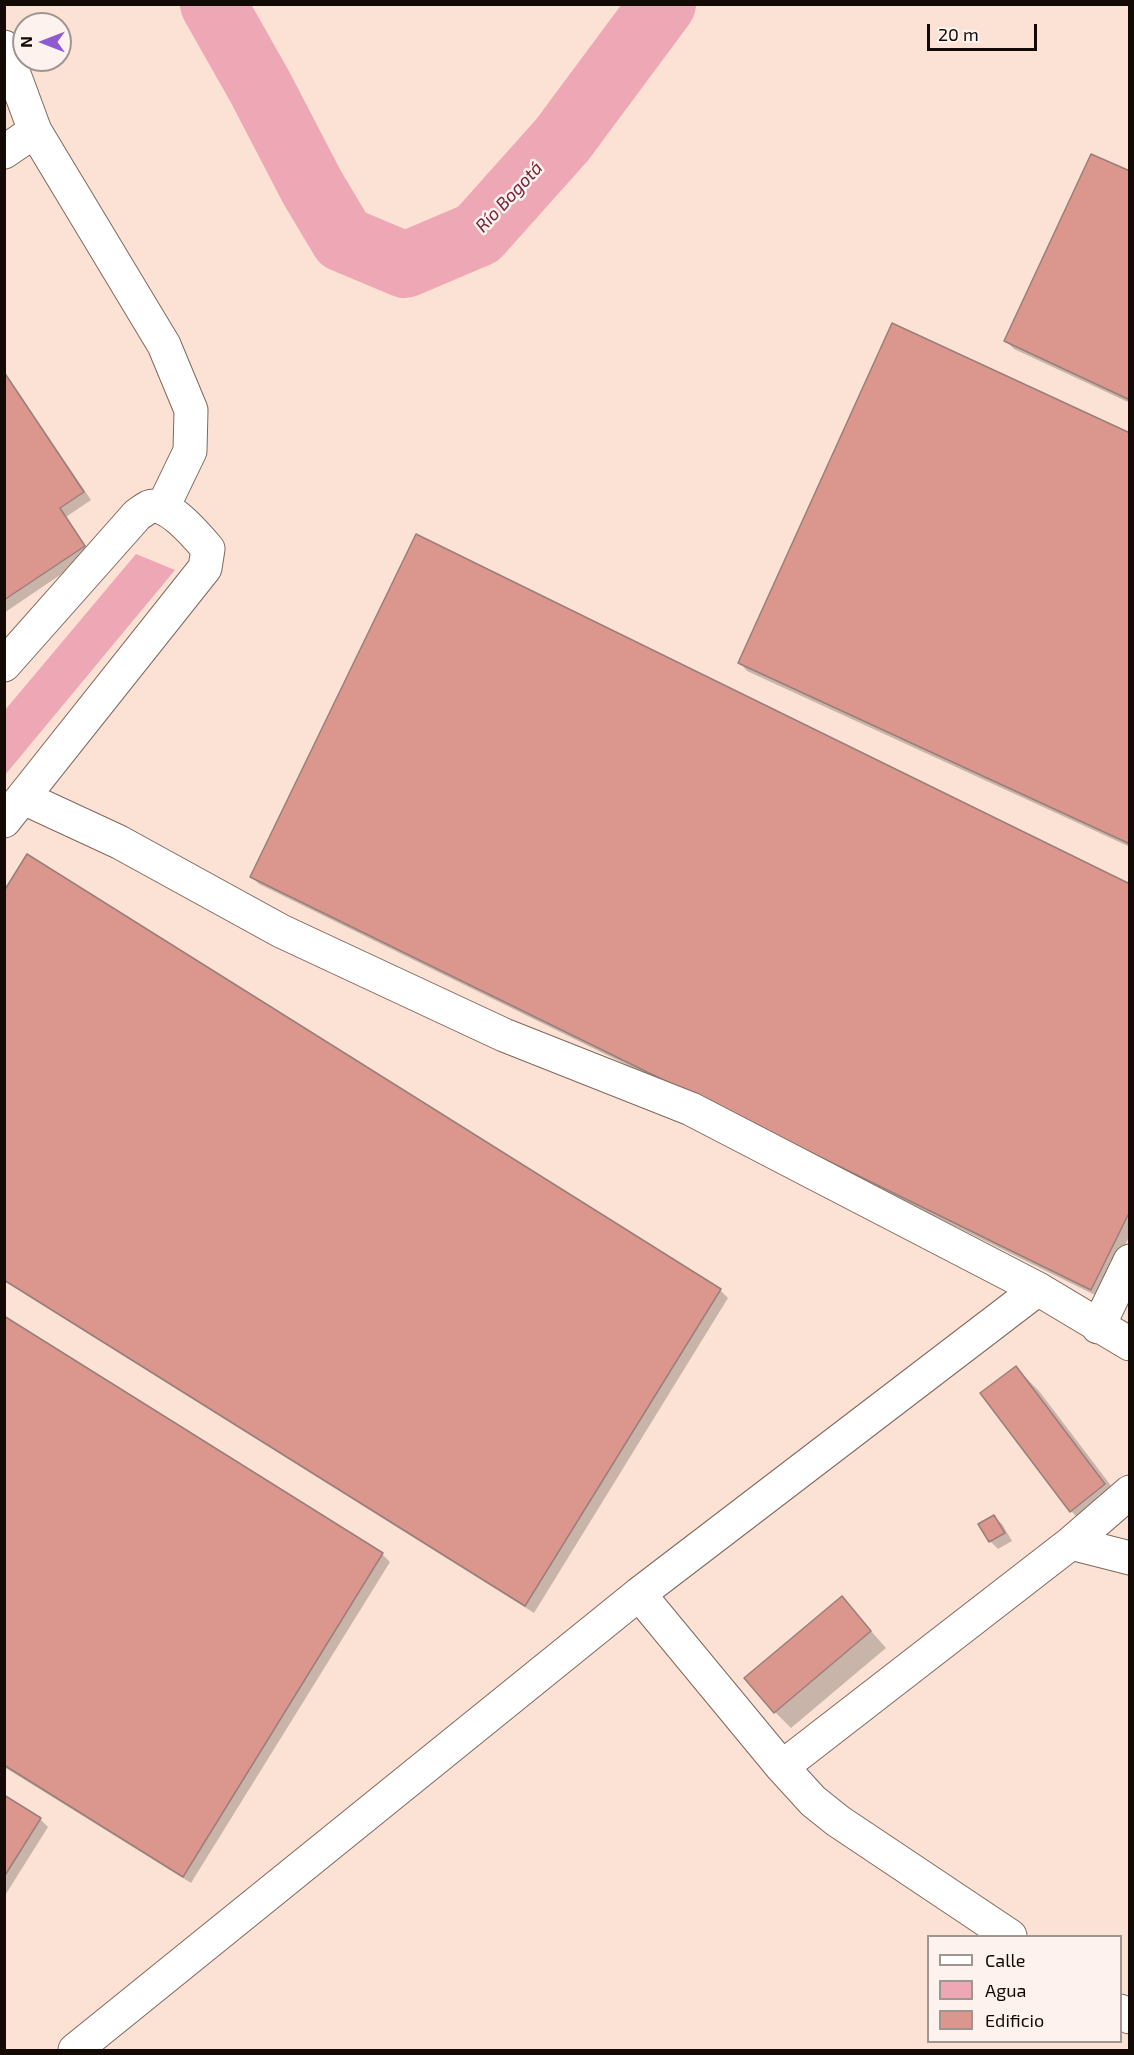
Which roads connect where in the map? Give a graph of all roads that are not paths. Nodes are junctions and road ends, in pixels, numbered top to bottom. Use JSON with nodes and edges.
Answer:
{"nodes":[{"id":1,"x":4,"y":48,"type":"edge"},
{"id":2,"x":35,"y":131,"type":"junction"},
{"id":3,"x":4,"y":152,"type":"edge"},
{"id":4,"x":163,"y":507,"type":"junction"},
{"id":5,"x":4,"y":665,"type":"edge"},
{"id":6,"x":14,"y":810,"type":"edge"},
{"id":7,"x":1130,"y":1261,"type":"edge"},
{"id":8,"x":1038,"y":1289,"type":"junction"},
{"id":9,"x":1098,"y":1327,"type":"junction"},
{"id":10,"x":1130,"y":1344,"type":"edge"},
{"id":11,"x":1130,"y":1492,"type":"edge"},
{"id":12,"x":1071,"y":1543,"type":"junction"},
{"id":13,"x":1130,"y":1558,"type":"edge"},
{"id":14,"x":639,"y":1594,"type":"junction"},
{"id":15,"x":782,"y":1767,"type":"junction"},
{"id":16,"x":1009,"y":1935,"type":"edge"},
{"id":17,"x":75,"y":2050,"type":"edge"}],
"edges":[{"from":1,"to":2,"type":"lane"},
{"from":2,"to":3,"type":"lane"},
{"from":2,"to":4,"type":"lane"},
{"from":4,"to":5,"type":"lane"},
{"from":4,"to":6,"type":"lane"},
{"from":6,"to":8,"type":"lane"},
{"from":7,"to":9,"type":"lane"},
{"from":8,"to":9,"type":"lane"},
{"from":8,"to":14,"type":"lane"},
{"from":9,"to":10,"type":"lane"},
{"from":11,"to":12,"type":"lane"},
{"from":12,"to":13,"type":"lane"},
{"from":12,"to":15,"type":"lane"},
{"from":14,"to":15,"type":"lane"},
{"from":14,"to":17,"type":"lane"},
{"from":15,"to":16,"type":"lane"}]}
